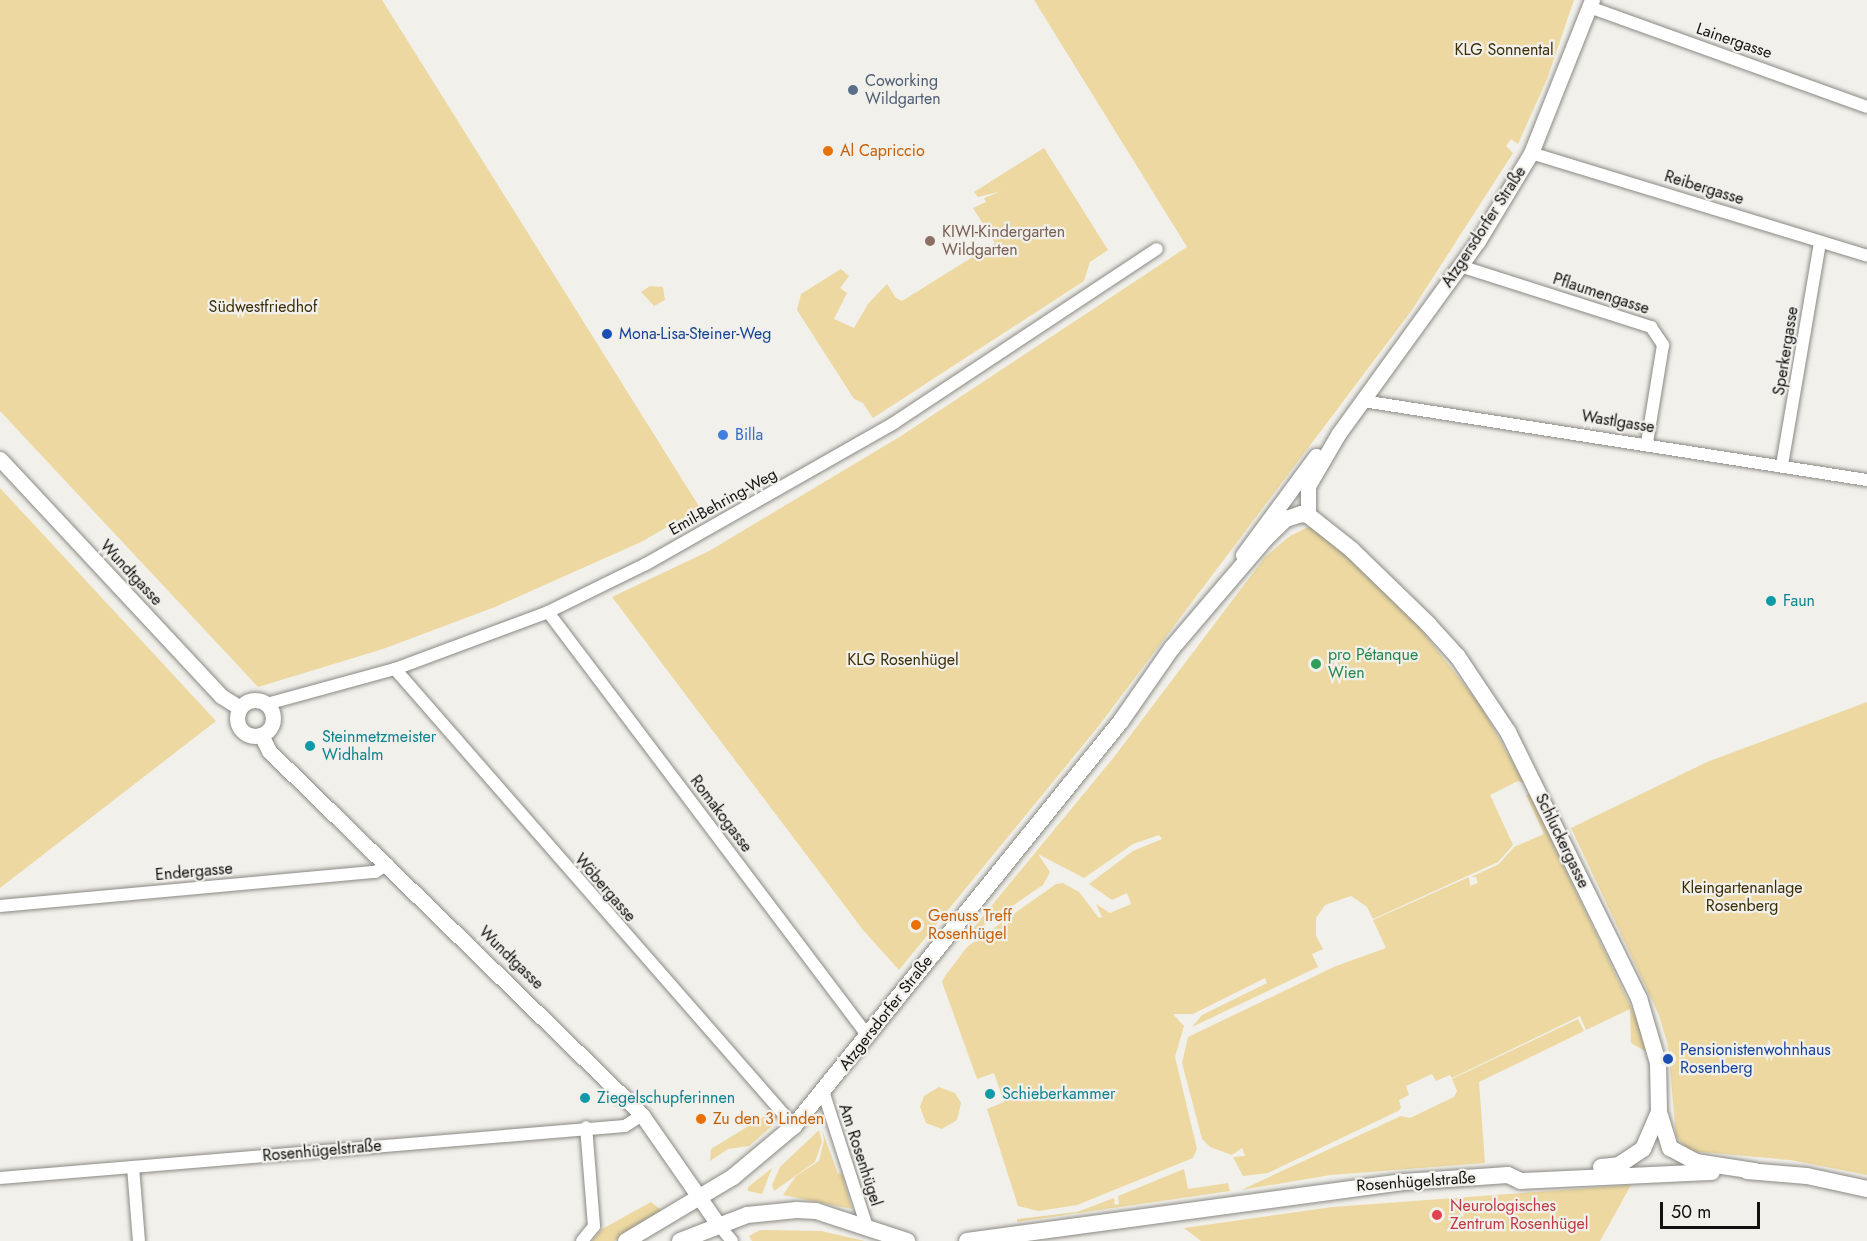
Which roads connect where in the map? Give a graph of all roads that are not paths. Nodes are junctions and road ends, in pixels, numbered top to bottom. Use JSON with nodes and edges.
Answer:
{"nodes":[{"id":1,"x":1591,"y":4,"type":"edge"},
{"id":2,"x":1867,"y":107,"type":"edge"},
{"id":3,"x":1531,"y":153,"type":"junction"},
{"id":4,"x":1820,"y":242,"type":"junction"},
{"id":5,"x":1157,"y":249,"type":"dead end"},
{"id":6,"x":1867,"y":256,"type":"edge"},
{"id":7,"x":1460,"y":266,"type":"junction"},
{"id":8,"x":1363,"y":401,"type":"junction"},
{"id":9,"x":1339,"y":433,"type":"junction"},
{"id":10,"x":1647,"y":444,"type":"junction"},
{"id":11,"x":0,"y":459,"type":"edge"},
{"id":12,"x":1782,"y":465,"type":"junction"},
{"id":13,"x":1867,"y":480,"type":"edge"},
{"id":14,"x":1308,"y":515,"type":"junction"},
{"id":15,"x":1237,"y":570,"type":"junction"},
{"id":16,"x":548,"y":612,"type":"junction"},
{"id":17,"x":395,"y":669,"type":"junction"},
{"id":18,"x":267,"y":704,"type":"junction"},
{"id":19,"x":240,"y":708,"type":"junction"},
{"id":20,"x":261,"y":735,"type":"junction"},
{"id":21,"x":387,"y":864,"type":"junction"},
{"id":22,"x":0,"y":906,"type":"edge"},
{"id":23,"x":868,"y":1036,"type":"junction"},
{"id":24,"x":824,"y":1094,"type":"junction"},
{"id":25,"x":1659,"y":1112,"type":"junction"},
{"id":26,"x":642,"y":1114,"type":"junction"},
{"id":27,"x":795,"y":1126,"type":"junction"},
{"id":28,"x":586,"y":1127,"type":"junction"},
{"id":29,"x":133,"y":1167,"type":"junction"},
{"id":30,"x":1755,"y":1171,"type":"junction"},
{"id":31,"x":1508,"y":1175,"type":"junction"},
{"id":32,"x":0,"y":1178,"type":"edge"},
{"id":33,"x":1867,"y":1189,"type":"edge"},
{"id":34,"x":699,"y":1198,"type":"junction"},
{"id":35,"x":717,"y":1223,"type":"junction"},
{"id":36,"x":867,"y":1227,"type":"junction"},
{"id":37,"x":139,"y":1241,"type":"edge"},
{"id":38,"x":582,"y":1241,"type":"edge"},
{"id":39,"x":626,"y":1241,"type":"edge"},
{"id":40,"x":680,"y":1241,"type":"edge"},
{"id":41,"x":732,"y":1241,"type":"edge"},
{"id":42,"x":907,"y":1241,"type":"edge"},
{"id":43,"x":967,"y":1241,"type":"edge"}],
"edges":[{"from":1,"to":2,"type":"street","name":"Lainergasse"},
{"from":1,"to":3,"type":"street","name":"Atzgersdorfer Straße"},
{"from":3,"to":4,"type":"street","name":"Reibergasse"},
{"from":3,"to":7,"type":"street","name":"Atzgersdorfer Straße"},
{"from":4,"to":6,"type":"street","name":"Reibergasse"},
{"from":4,"to":12,"type":"street","name":"Sperkergasse"},
{"from":5,"to":16,"type":"street","name":"Emil-Behring-Weg"},
{"from":7,"to":8,"type":"street","name":"Atzgersdorfer Straße"},
{"from":7,"to":10,"type":"street","name":"Pflaumengasse"},
{"from":8,"to":9,"type":"street","name":"Atzgersdorfer Straße"},
{"from":8,"to":10,"type":"street","name":"Wastlgasse"},
{"from":9,"to":14,"type":"street","name":"Atzgersdorfer Straße"},
{"from":9,"to":15,"type":"street","name":"Atzgersdorfer Straße"},
{"from":10,"to":12,"type":"street","name":"Wastlgasse"},
{"from":11,"to":19,"type":"street","name":"Wundtgasse"},
{"from":12,"to":13,"type":"street","name":"Wastlgasse"},
{"from":14,"to":15,"type":"main road","name":"Atzgersdorfer Straße"},
{"from":14,"to":25,"type":"main road","name":"Schluckergasse"},
{"from":15,"to":23,"type":"main road","name":"Atzgersdorfer Straße"},
{"from":16,"to":17,"type":"street","name":"Emil-Behring-Weg"},
{"from":16,"to":23,"type":"street","name":"Romakogasse"},
{"from":17,"to":18,"type":"street","name":"Emil-Behring-Weg"},
{"from":17,"to":27,"type":"street","name":"Wöbergasse"},
{"from":18,"to":19,"type":"street"},
{"from":18,"to":20,"type":"street"},
{"from":19,"to":20,"type":"street"},
{"from":20,"to":21,"type":"street","name":"Wundtgasse"},
{"from":21,"to":22,"type":"street","name":"Endergasse"},
{"from":21,"to":26,"type":"street","name":"Wundtgasse"},
{"from":23,"to":24,"type":"main road","name":"Atzgersdorfer Straße"},
{"from":24,"to":27,"type":"main road","name":"Atzgersdorfer Straße"},
{"from":24,"to":36,"type":"street","name":"Am Rosenhügel"},
{"from":25,"to":30,"type":"main road","name":"Schluckergasse"},
{"from":25,"to":31,"type":"main road"},
{"from":26,"to":28,"type":"street","name":"Rosenhügelstraße"},
{"from":26,"to":34,"type":"street","name":"Wundtgasse"},
{"from":27,"to":34,"type":"main road","name":"Atzgersdorfer Straße"},
{"from":28,"to":29,"type":"street","name":"Rosenhügelstraße"},
{"from":28,"to":38,"type":"street"},
{"from":29,"to":32,"type":"street","name":"Rosenhügelstraße"},
{"from":29,"to":37,"type":"street"},
{"from":30,"to":31,"type":"main road","name":"Rosenhügelstraße"},
{"from":30,"to":33,"type":"main road","name":"Rosenhügelstraße"},
{"from":31,"to":43,"type":"main road","name":"Rosenhügelstraße"},
{"from":34,"to":35,"type":"street","name":"Wundtgasse"},
{"from":34,"to":39,"type":"main road","name":"Atzgersdorfer Straße"},
{"from":35,"to":36,"type":"main road"},
{"from":35,"to":40,"type":"main road"},
{"from":35,"to":41,"type":"street"},
{"from":36,"to":42,"type":"main road"}]}
